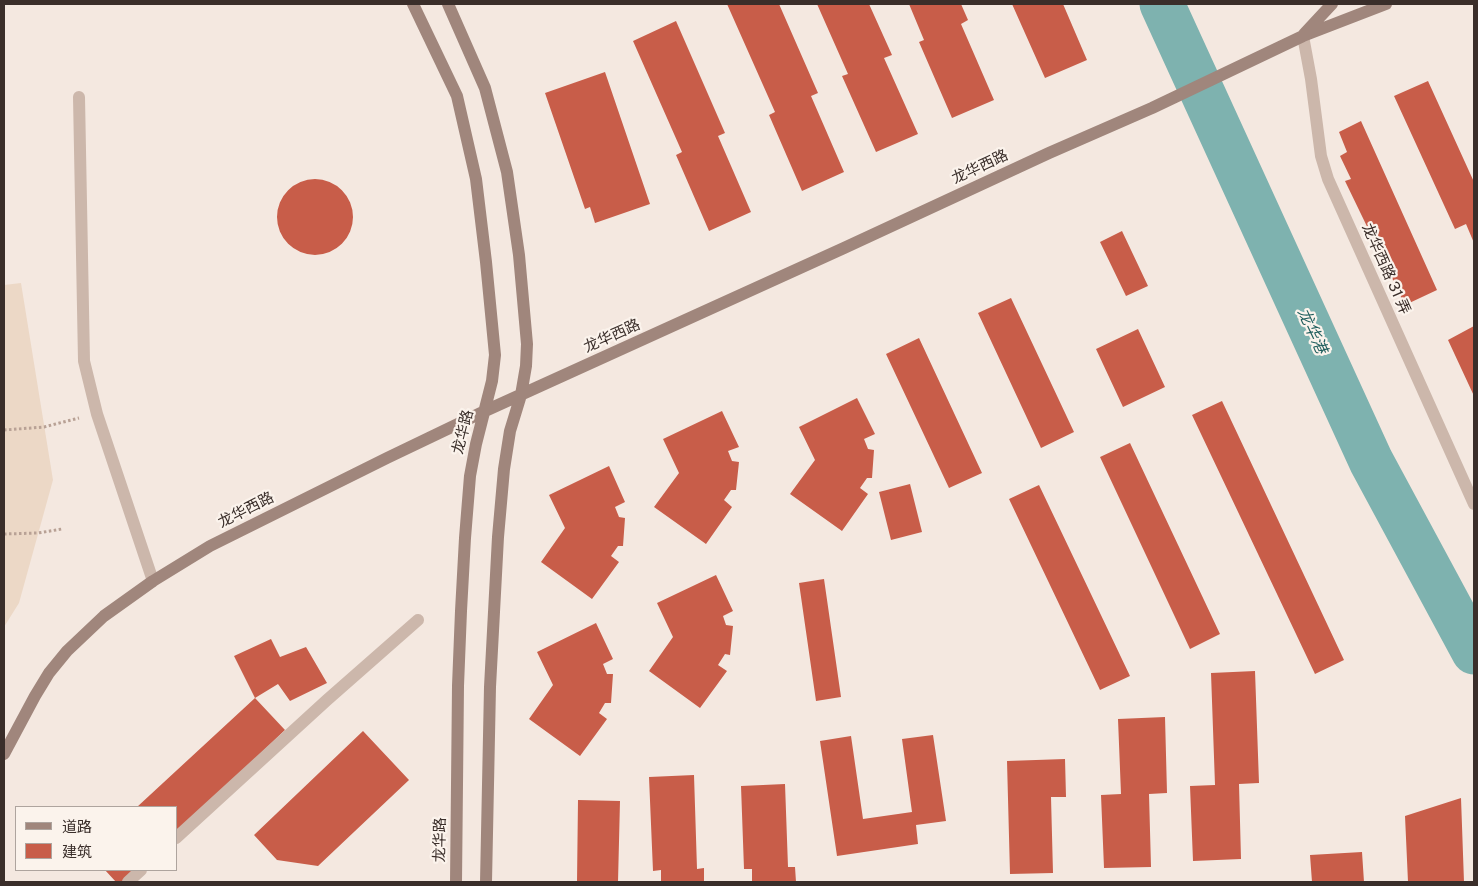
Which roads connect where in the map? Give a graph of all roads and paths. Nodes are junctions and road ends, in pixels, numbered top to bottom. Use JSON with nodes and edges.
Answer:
{"nodes":[{"id":1,"x":413,"y":4,"type":"edge"},
{"id":2,"x":448,"y":4,"type":"edge"},
{"id":3,"x":1332,"y":4,"type":"edge"},
{"id":4,"x":1386,"y":4,"type":"edge"},
{"id":5,"x":1303,"y":36,"type":"junction"},
{"id":6,"x":79,"y":97,"type":"dead end"},
{"id":7,"x":521,"y":395,"type":"junction"},
{"id":8,"x":485,"y":411,"type":"junction"},
{"id":9,"x":97,"y":414,"type":"junction"},
{"id":10,"x":4,"y":430,"type":"edge"},
{"id":11,"x":1474,"y":504,"type":"edge"},
{"id":12,"x":62,"y":529,"type":"dead end"},
{"id":13,"x":4,"y":534,"type":"edge"},
{"id":14,"x":153,"y":580,"type":"junction"},
{"id":15,"x":418,"y":620,"type":"dead end"},
{"id":16,"x":4,"y":754,"type":"edge"},
{"id":17,"x":178,"y":836,"type":"edge"},
{"id":18,"x":140,"y":871,"type":"edge"},
{"id":19,"x":128,"y":882,"type":"edge"},
{"id":20,"x":456,"y":882,"type":"edge"},
{"id":21,"x":486,"y":882,"type":"edge"}],
"edges":[{"from":1,"to":8,"type":"main road","name":"龙华路"},
{"from":2,"to":7,"type":"main road"},
{"from":3,"to":5,"type":"main road","name":"龙华西路"},
{"from":4,"to":5,"type":"main road","name":"龙华西路"},
{"from":5,"to":7,"type":"main road","name":"龙华西路"},
{"from":5,"to":11,"type":"street","name":"龙华西路 31 弄"},
{"from":6,"to":9,"type":"street"},
{"from":7,"to":8,"type":"main road","name":"龙华西路"},
{"from":7,"to":21,"type":"main road"},
{"from":8,"to":14,"type":"main road","name":"龙华西路"},
{"from":8,"to":20,"type":"main road","name":"龙华路"},
{"from":9,"to":10,"type":"path"},
{"from":9,"to":14,"type":"street"},
{"from":12,"to":13,"type":"path"},
{"from":14,"to":16,"type":"main road","name":"龙华西路"},
{"from":15,"to":17,"type":"street"},
{"from":18,"to":19,"type":"street"}]}
